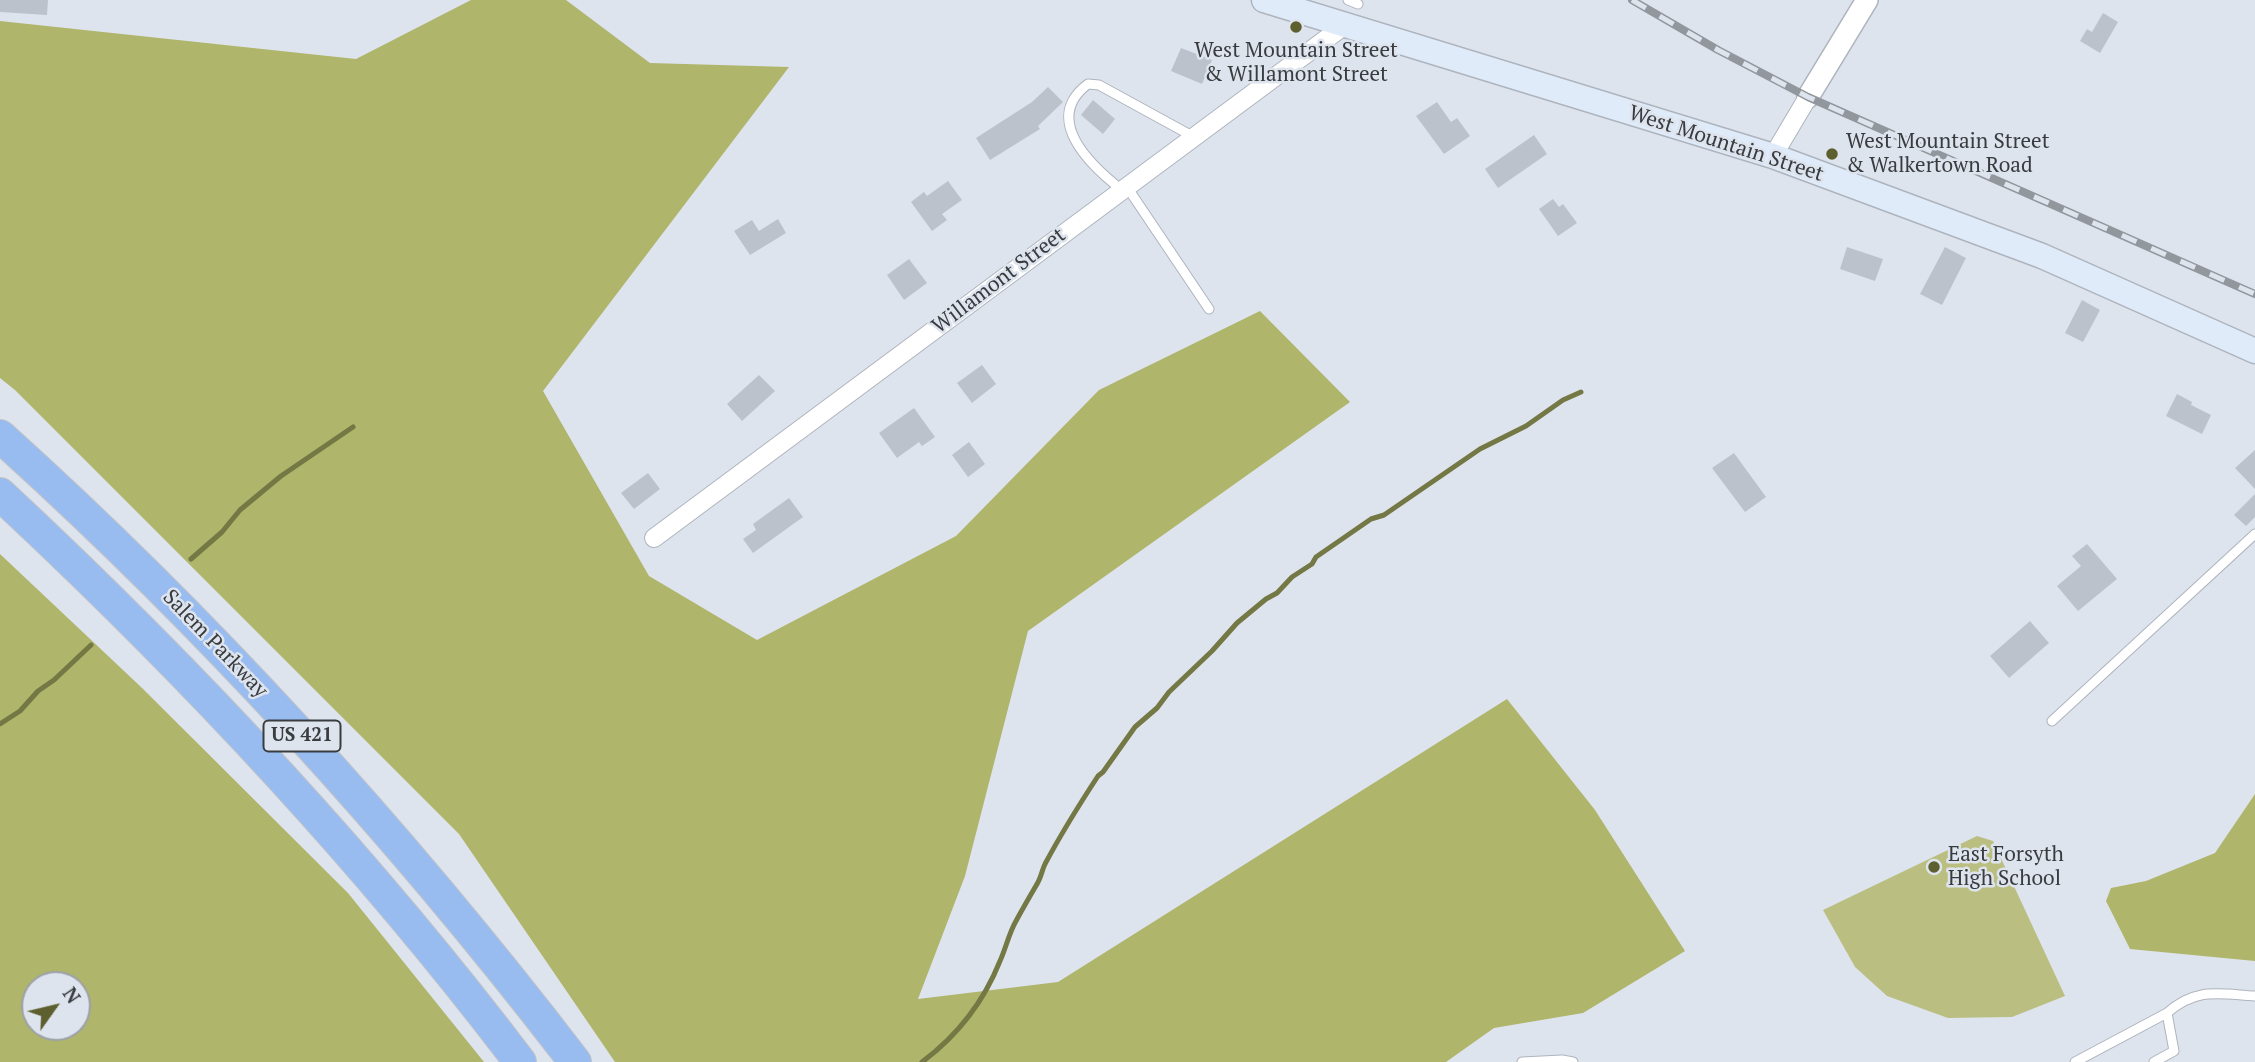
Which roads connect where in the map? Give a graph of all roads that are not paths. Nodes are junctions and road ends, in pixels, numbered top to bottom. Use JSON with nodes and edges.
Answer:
{"nodes":[{"id":1,"x":1348,"y":0,"type":"edge"},
{"id":2,"x":1867,"y":0,"type":"edge"},
{"id":3,"x":1278,"y":2,"type":"edge"},
{"id":4,"x":1358,"y":4,"type":"dead end"},
{"id":5,"x":1345,"y":25,"type":"junction"},
{"id":6,"x":1808,"y":97,"type":"joint"},
{"id":7,"x":1194,"y":137,"type":"junction"},
{"id":8,"x":1773,"y":156,"type":"junction"},
{"id":9,"x":1125,"y":188,"type":"junction"},
{"id":10,"x":1209,"y":309,"type":"dead end"},
{"id":11,"x":2255,"y":351,"type":"edge"},
{"id":12,"x":0,"y":436,"type":"edge"},
{"id":13,"x":0,"y":494,"type":"edge"},
{"id":14,"x":2255,"y":534,"type":"edge"},
{"id":15,"x":654,"y":538,"type":"dead end"},
{"id":16,"x":2052,"y":722,"type":"dead end"},
{"id":17,"x":2255,"y":996,"type":"edge"},
{"id":18,"x":2167,"y":1013,"type":"junction"},
{"id":19,"x":520,"y":1062,"type":"edge"},
{"id":20,"x":575,"y":1062,"type":"edge"},
{"id":21,"x":1522,"y":1062,"type":"edge"},
{"id":22,"x":1573,"y":1062,"type":"edge"},
{"id":23,"x":2075,"y":1062,"type":"edge"},
{"id":24,"x":2154,"y":1062,"type":"edge"}],
"edges":[{"from":1,"to":4,"type":"lane"},
{"from":2,"to":6,"type":"street"},
{"from":3,"to":5,"type":"main road","name":"West Mountain Street"},
{"from":5,"to":7,"type":"street","name":"Willamont Street"},
{"from":5,"to":8,"type":"main road","name":"West Mountain Street"},
{"from":6,"to":8,"type":"street"},
{"from":7,"to":9,"type":"street","name":"Willamont Street"},
{"from":7,"to":9,"type":"lane"},
{"from":8,"to":11,"type":"main road","name":"West Mountain Street"},
{"from":9,"to":10,"type":"lane"},
{"from":9,"to":15,"type":"street","name":"Willamont Street"},
{"from":12,"to":20,"type":"highway","name":"Salem Parkway","number":"US 421"},
{"from":13,"to":19,"type":"highway","name":"Salem Parkway","number":"US 421"},
{"from":14,"to":16,"type":"lane"},
{"from":17,"to":18,"type":"lane"},
{"from":18,"to":23,"type":"lane"},
{"from":18,"to":24,"type":"lane"},
{"from":21,"to":22,"type":"lane"}]}
